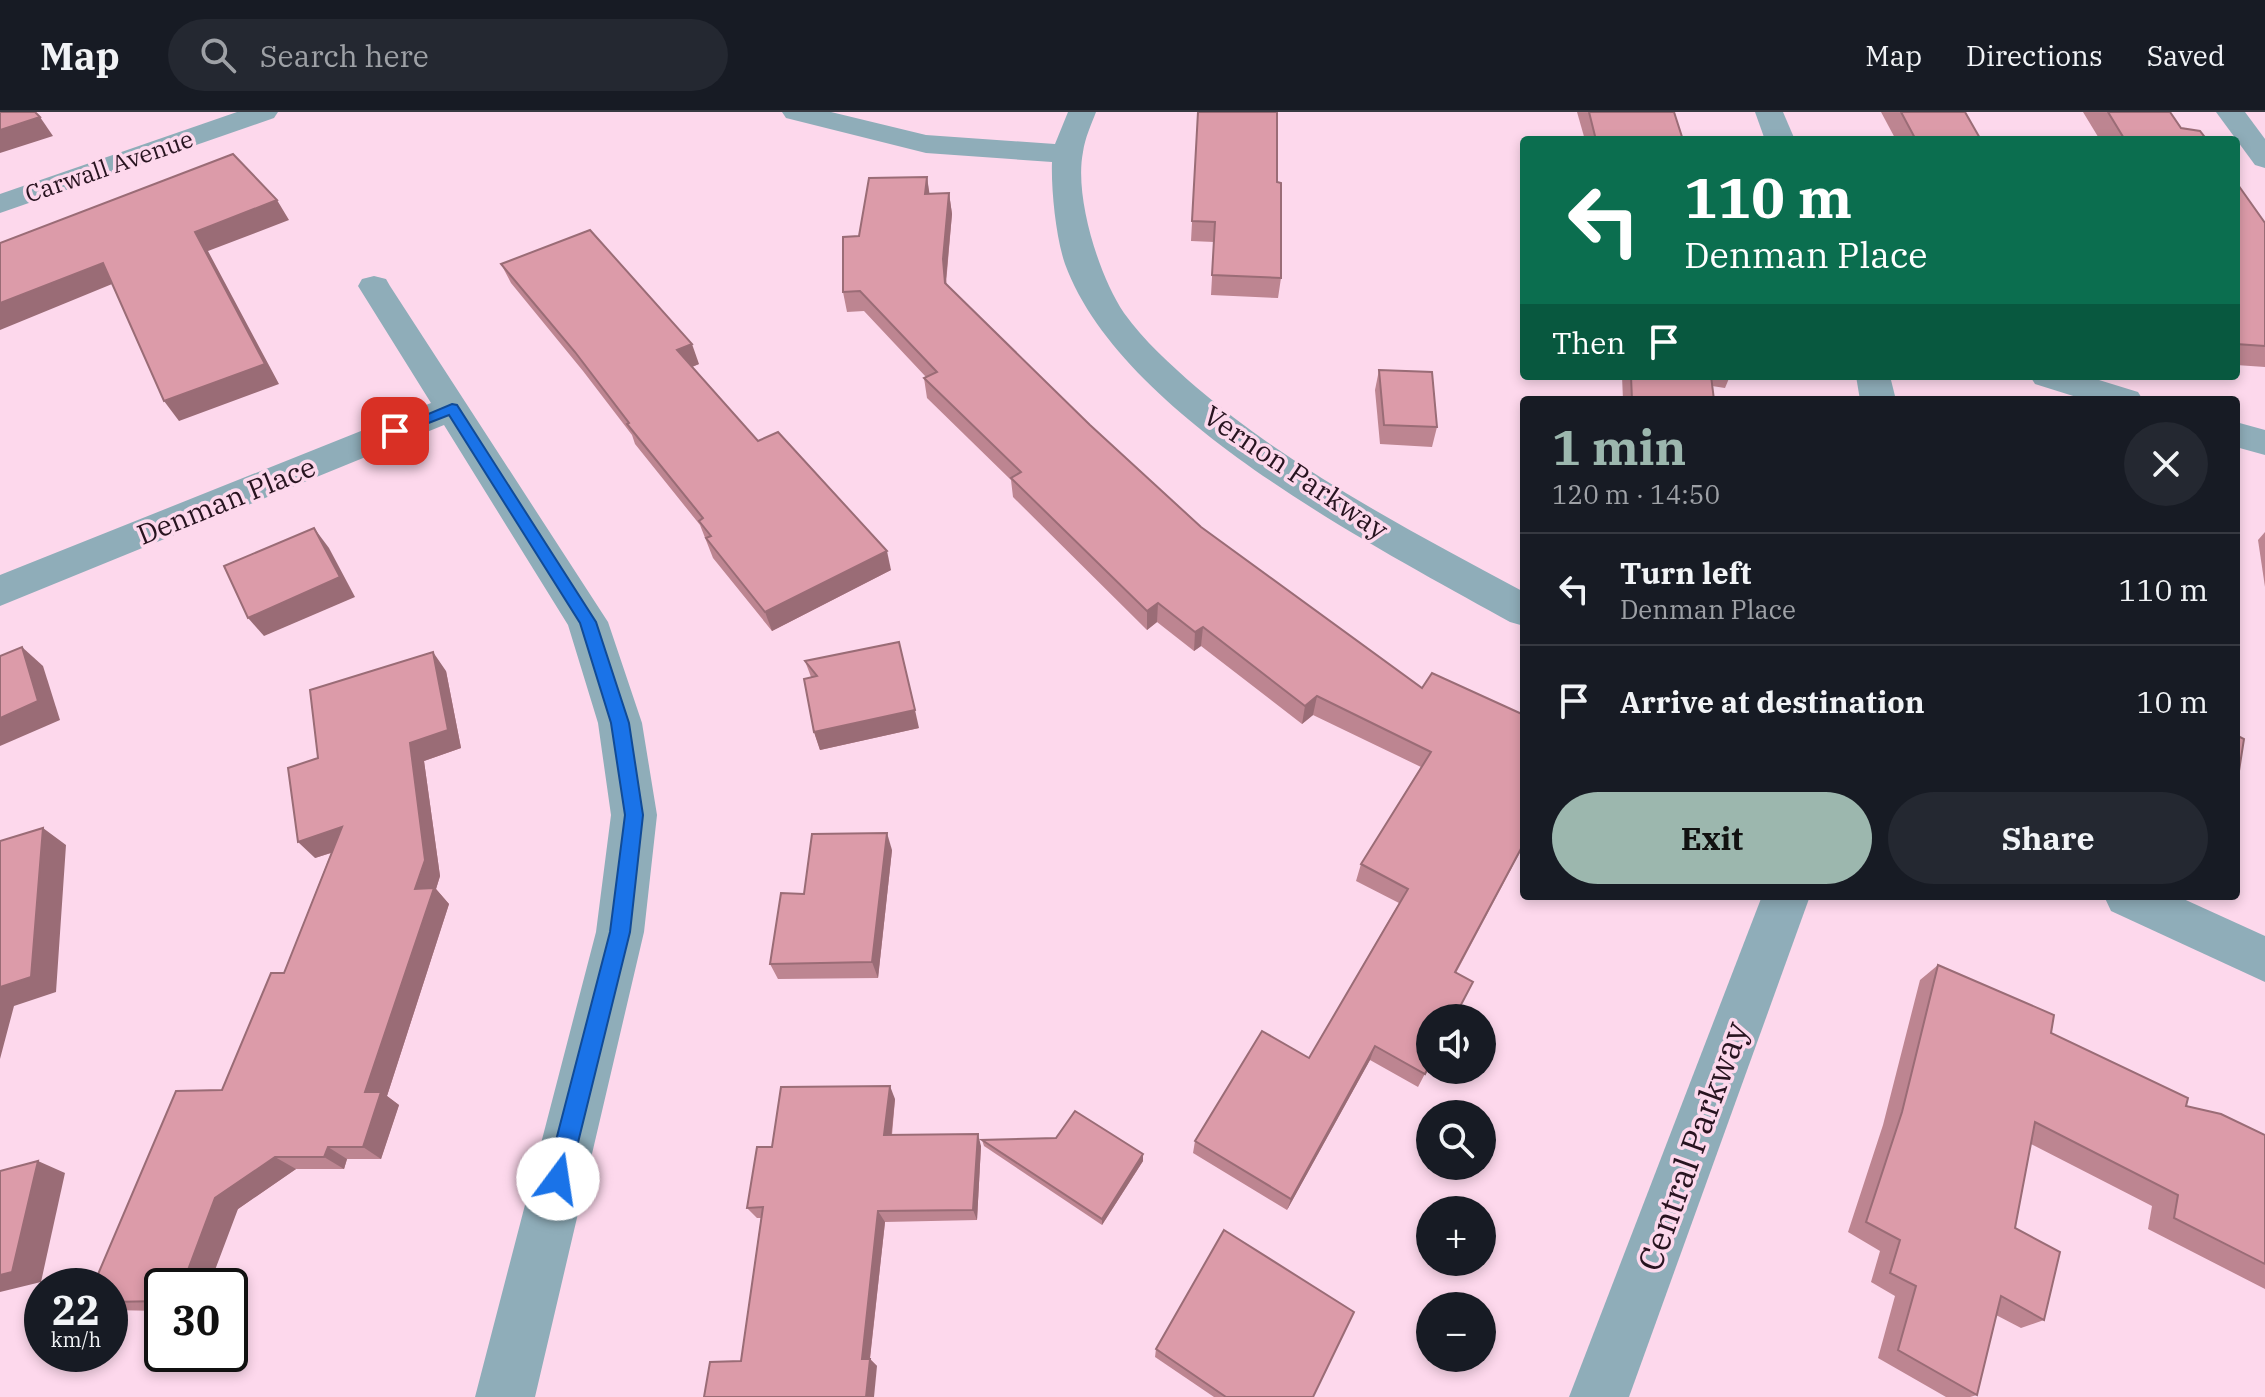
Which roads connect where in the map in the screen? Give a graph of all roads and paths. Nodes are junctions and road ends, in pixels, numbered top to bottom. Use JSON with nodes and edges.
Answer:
{"nodes":[{"id":1,"x":264,"y":112,"type":"edge"},
{"id":2,"x":796,"y":112,"type":"edge"},
{"id":3,"x":1082,"y":112,"type":"edge"},
{"id":4,"x":1769,"y":112,"type":"edge"},
{"id":5,"x":2230,"y":112,"type":"edge"},
{"id":6,"x":1778,"y":136,"type":"edge"},
{"id":7,"x":1067,"y":154,"type":"junction"},
{"id":8,"x":2265,"y":159,"type":"edge"},
{"id":9,"x":0,"y":204,"type":"edge"},
{"id":10,"x":374,"y":286,"type":"dead end"},
{"id":11,"x":2060,"y":380,"type":"edge"},
{"id":12,"x":2112,"y":396,"type":"edge"},
{"id":13,"x":452,"y":408,"type":"junction"},
{"id":14,"x":2240,"y":435,"type":"edge"},
{"id":15,"x":2265,"y":443,"type":"edge"},
{"id":16,"x":0,"y":591,"type":"edge"},
{"id":17,"x":1520,"y":609,"type":"edge"},
{"id":18,"x":1785,"y":900,"type":"edge"},
{"id":19,"x":2137,"y":900,"type":"edge"},
{"id":20,"x":2265,"y":960,"type":"edge"},
{"id":21,"x":505,"y":1397,"type":"edge"},
{"id":22,"x":1599,"y":1397,"type":"edge"}],
"edges":[{"from":1,"to":9,"type":"street","name":"Carwall Avenue"},
{"from":2,"to":7,"type":"street"},
{"from":3,"to":7,"type":"street","name":"Vernon Parkway"},
{"from":4,"to":6,"type":"street"},
{"from":5,"to":8,"type":"street"},
{"from":7,"to":17,"type":"street","name":"Vernon Parkway"},
{"from":10,"to":13,"type":"street"},
{"from":11,"to":12,"type":"street"},
{"from":13,"to":16,"type":"street","name":"Denman Place"},
{"from":13,"to":21,"type":"street"},
{"from":14,"to":15,"type":"street"},
{"from":18,"to":22,"type":"street","name":"Central Parkway"},
{"from":19,"to":20,"type":"street"}]}
